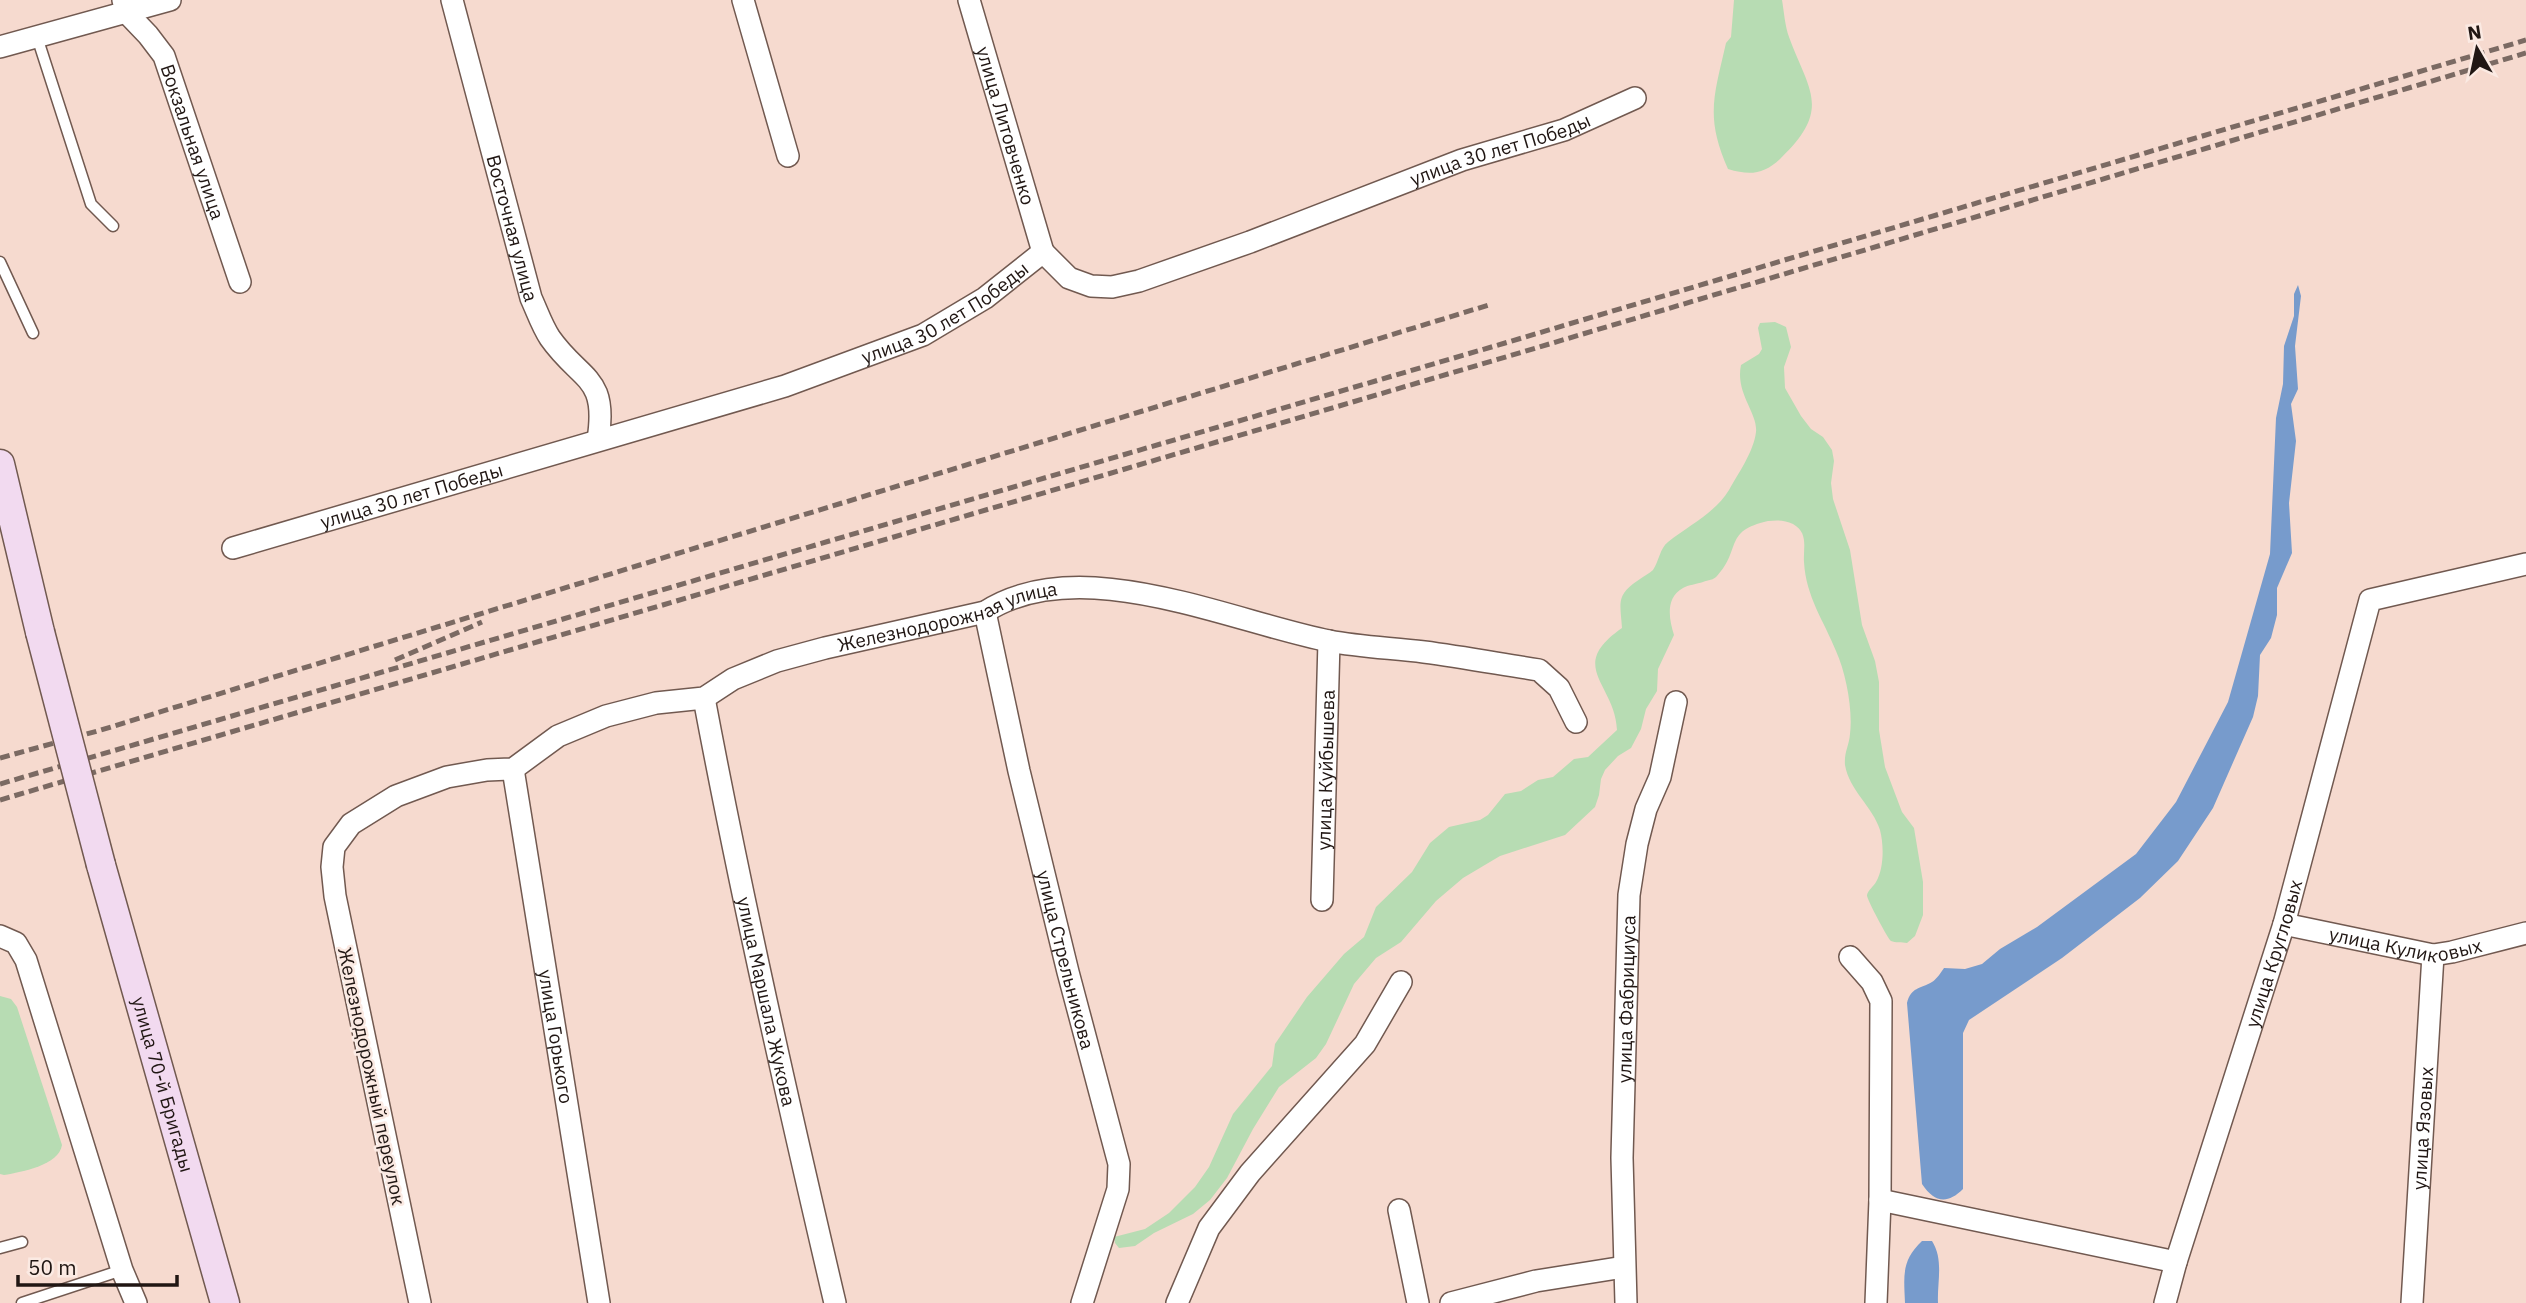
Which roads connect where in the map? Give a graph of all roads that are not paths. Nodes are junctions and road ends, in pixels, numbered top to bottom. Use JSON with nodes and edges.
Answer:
{"nodes":[{"id":1,"x":170,"y":0,"type":"edge"},
{"id":2,"x":452,"y":0,"type":"edge"},
{"id":3,"x":743,"y":0,"type":"edge"},
{"id":4,"x":969,"y":0,"type":"edge"},
{"id":5,"x":125,"y":6,"type":"edge"},
{"id":6,"x":37,"y":37,"type":"junction"},
{"id":7,"x":0,"y":47,"type":"edge"},
{"id":8,"x":1634,"y":98,"type":"dead end"},
{"id":9,"x":788,"y":156,"type":"dead end"},
{"id":10,"x":113,"y":226,"type":"dead end"},
{"id":11,"x":1043,"y":252,"type":"junction"},
{"id":12,"x":0,"y":262,"type":"edge"},
{"id":13,"x":240,"y":282,"type":"dead end"},
{"id":14,"x":33,"y":333,"type":"dead end"},
{"id":15,"x":598,"y":439,"type":"junction"},
{"id":16,"x":0,"y":464,"type":"edge"},
{"id":17,"x":233,"y":548,"type":"dead end"},
{"id":18,"x":2526,"y":564,"type":"edge"},
{"id":19,"x":985,"y":612,"type":"junction"},
{"id":20,"x":1329,"y":641,"type":"junction"},
{"id":21,"x":704,"y":698,"type":"junction"},
{"id":22,"x":1676,"y":702,"type":"dead end"},
{"id":23,"x":1576,"y":722,"type":"dead end"},
{"id":24,"x":513,"y":769,"type":"junction"},
{"id":25,"x":1322,"y":900,"type":"dead end"},
{"id":26,"x":2284,"y":924,"type":"junction"},
{"id":27,"x":2526,"y":933,"type":"edge"},
{"id":28,"x":0,"y":936,"type":"edge"},
{"id":29,"x":2433,"y":955,"type":"junction"},
{"id":30,"x":1850,"y":957,"type":"dead end"},
{"id":31,"x":1401,"y":982,"type":"dead end"},
{"id":32,"x":1880,"y":1200,"type":"junction"},
{"id":33,"x":1399,"y":1210,"type":"dead end"},
{"id":34,"x":22,"y":1242,"type":"dead end"},
{"id":35,"x":0,"y":1248,"type":"edge"},
{"id":36,"x":2176,"y":1262,"type":"junction"},
{"id":37,"x":1624,"y":1267,"type":"junction"},
{"id":38,"x":122,"y":1270,"type":"junction"},
{"id":39,"x":22,"y":1303,"type":"edge"},
{"id":40,"x":136,"y":1303,"type":"edge"},
{"id":41,"x":225,"y":1303,"type":"edge"},
{"id":42,"x":420,"y":1303,"type":"edge"},
{"id":43,"x":599,"y":1303,"type":"edge"},
{"id":44,"x":835,"y":1303,"type":"edge"},
{"id":45,"x":1082,"y":1303,"type":"edge"},
{"id":46,"x":1177,"y":1303,"type":"edge"},
{"id":47,"x":1418,"y":1303,"type":"edge"},
{"id":48,"x":1451,"y":1303,"type":"edge"},
{"id":49,"x":1626,"y":1303,"type":"edge"},
{"id":50,"x":1877,"y":1303,"type":"edge"},
{"id":51,"x":2165,"y":1303,"type":"edge"},
{"id":52,"x":2412,"y":1303,"type":"edge"}],
"edges":[{"from":1,"to":5,"type":"street"},
{"from":2,"to":15,"type":"street","name":"Восточная улица"},
{"from":3,"to":9,"type":"street"},
{"from":4,"to":11,"type":"street","name":"улица Литовченко"},
{"from":5,"to":6,"type":"street"},
{"from":5,"to":13,"type":"street","name":"Вокзальная улица"},
{"from":6,"to":7,"type":"street"},
{"from":6,"to":10,"type":"lane"},
{"from":8,"to":11,"type":"street","name":"улица 30 лет Победы"},
{"from":11,"to":15,"type":"street","name":"улица 30 лет Победы"},
{"from":12,"to":14,"type":"lane"},
{"from":15,"to":17,"type":"street","name":"улица 30 лет Победы"},
{"from":16,"to":41,"type":"main road","name":"улица 70-й Бригады","bridge":true},
{"from":18,"to":26,"type":"street","name":"улица Кругловых"},
{"from":19,"to":20,"type":"street","name":"Железнодорожная улица"},
{"from":19,"to":21,"type":"street","name":"Железнодорожная улица"},
{"from":19,"to":45,"type":"street","name":"улица Стрельникова"},
{"from":20,"to":23,"type":"street","name":"Железнодорожная улица"},
{"from":20,"to":25,"type":"street","name":"улица Куйбышева"},
{"from":21,"to":24,"type":"street","name":"Железнодорожная улица"},
{"from":21,"to":44,"type":"street","name":"улица Маршала Жукова"},
{"from":22,"to":37,"type":"street","name":"улица Фабрициуса"},
{"from":24,"to":42,"type":"street","name":"Железнодорожный переулок"},
{"from":24,"to":43,"type":"street","name":"улица Горького"},
{"from":26,"to":29,"type":"street","name":"улица Куликовых"},
{"from":26,"to":36,"type":"street","name":"улица Кругловых"},
{"from":27,"to":29,"type":"street","name":"улица Куликовых"},
{"from":28,"to":38,"type":"street"},
{"from":29,"to":52,"type":"street","name":"улица Язовых"},
{"from":30,"to":32,"type":"street"},
{"from":31,"to":46,"type":"street"},
{"from":32,"to":36,"type":"street"},
{"from":32,"to":50,"type":"street"},
{"from":33,"to":47,"type":"street"},
{"from":34,"to":35,"type":"lane"},
{"from":36,"to":51,"type":"street","name":"улица Кругловых"},
{"from":37,"to":48,"type":"street"},
{"from":37,"to":49,"type":"street","name":"улица Фабрициуса"},
{"from":38,"to":39,"type":"lane"},
{"from":38,"to":40,"type":"street"}]}
